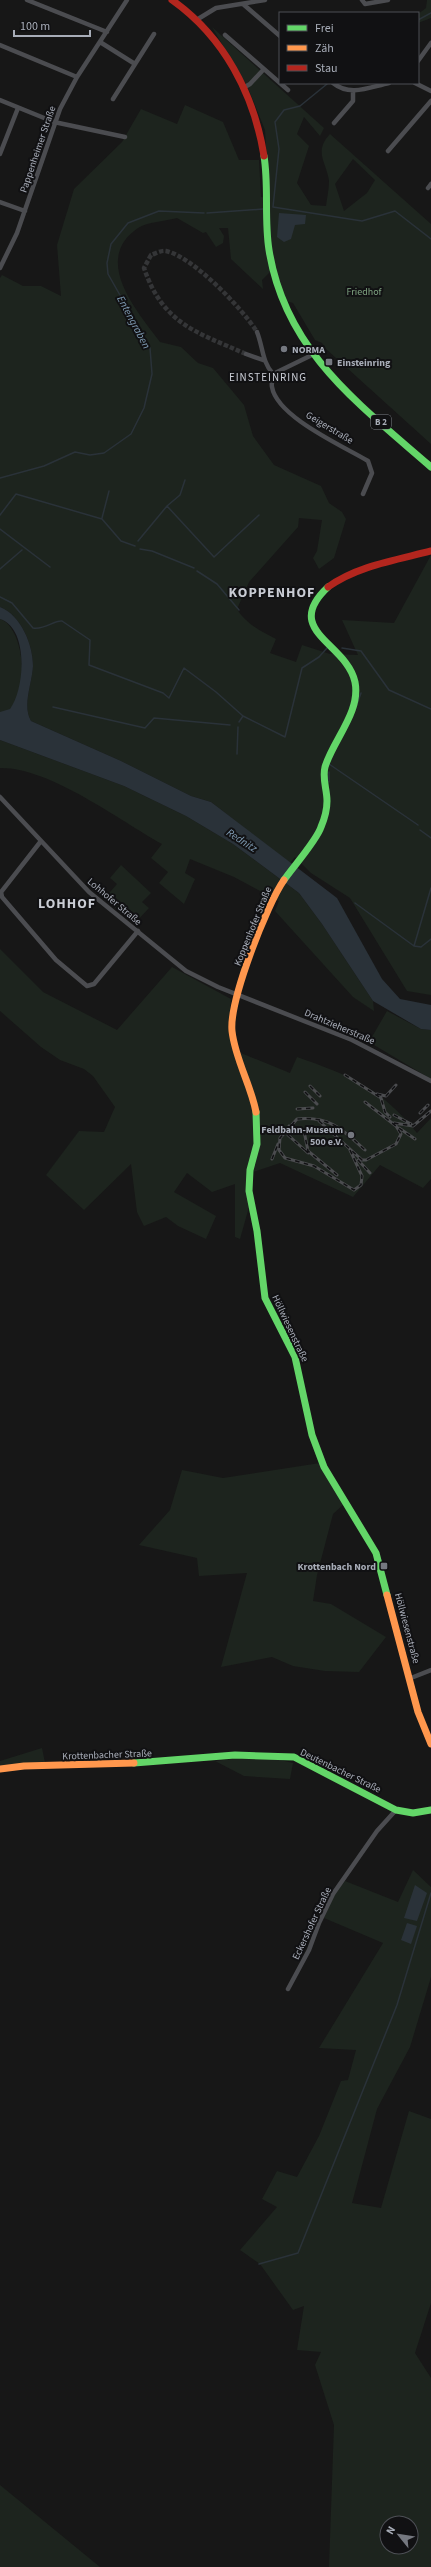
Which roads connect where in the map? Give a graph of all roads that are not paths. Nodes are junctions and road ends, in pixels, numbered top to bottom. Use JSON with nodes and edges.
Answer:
{"nodes":[{"id":1,"x":27,"y":0,"type":"edge"},
{"id":2,"x":127,"y":0,"type":"edge"},
{"id":3,"x":172,"y":0,"type":"edge"},
{"id":4,"x":265,"y":0,"type":"edge"},
{"id":5,"x":362,"y":0,"type":"edge"},
{"id":6,"x":388,"y":0,"type":"edge"},
{"id":7,"x":243,"y":4,"type":"junction"},
{"id":8,"x":198,"y":19,"type":"junction"},
{"id":9,"x":107,"y":32,"type":"junction"},
{"id":10,"x":154,"y":34,"type":"dead end"},
{"id":11,"x":225,"y":34,"type":"dead end"},
{"id":12,"x":279,"y":35,"type":"edge"},
{"id":13,"x":100,"y":42,"type":"junction"},
{"id":14,"x":431,"y":43,"type":"edge"},
{"id":15,"x":0,"y":45,"type":"edge"},
{"id":16,"x":419,"y":60,"type":"edge"},
{"id":17,"x":135,"y":64,"type":"junction"},
{"id":18,"x":264,"y":69,"type":"junction"},
{"id":19,"x":78,"y":77,"type":"junction"},
{"id":20,"x":279,"y":82,"type":"edge"},
{"id":21,"x":281,"y":84,"type":"edge"},
{"id":22,"x":335,"y":84,"type":"edge"},
{"id":23,"x":384,"y":84,"type":"edge"},
{"id":24,"x":417,"y":84,"type":"edge"},
{"id":25,"x":243,"y":88,"type":"junction"},
{"id":26,"x":288,"y":90,"type":"dead end"},
{"id":27,"x":353,"y":91,"type":"junction"},
{"id":28,"x":431,"y":91,"type":"edge"},
{"id":29,"x":113,"y":99,"type":"dead end"},
{"id":30,"x":0,"y":100,"type":"edge"},
{"id":31,"x":431,"y":101,"type":"edge"},
{"id":32,"x":18,"y":108,"type":"junction"},
{"id":33,"x":54,"y":122,"type":"junction"},
{"id":34,"x":334,"y":123,"type":"dead end"},
{"id":35,"x":125,"y":138,"type":"dead end"},
{"id":36,"x":388,"y":151,"type":"dead end"},
{"id":37,"x":0,"y":154,"type":"edge"},
{"id":38,"x":0,"y":202,"type":"edge"},
{"id":39,"x":25,"y":211,"type":"junction"},
{"id":40,"x":0,"y":268,"type":"edge"},
{"id":41,"x":257,"y":332,"type":"tunnel mouth"},
{"id":42,"x":246,"y":354,"type":"tunnel mouth"},
{"id":43,"x":312,"y":355,"type":"junction"},
{"id":44,"x":263,"y":360,"type":"junction"},
{"id":45,"x":273,"y":374,"type":"junction"},
{"id":46,"x":431,"y":467,"type":"edge"},
{"id":47,"x":363,"y":494,"type":"dead end"},
{"id":48,"x":431,"y":551,"type":"edge"},
{"id":49,"x":0,"y":797,"type":"edge"},
{"id":50,"x":41,"y":841,"type":"junction"},
{"id":51,"x":138,"y":931,"type":"junction"},
{"id":52,"x":238,"y":994,"type":"junction"},
{"id":53,"x":431,"y":1081,"type":"edge"},
{"id":54,"x":431,"y":1670,"type":"edge"},
{"id":55,"x":411,"y":1678,"type":"junction"},
{"id":56,"x":431,"y":1744,"type":"edge"},
{"id":57,"x":214,"y":1757,"type":"joint"},
{"id":58,"x":0,"y":1769,"type":"edge"},
{"id":59,"x":396,"y":1810,"type":"junction"},
{"id":60,"x":431,"y":1810,"type":"edge"},
{"id":61,"x":288,"y":1989,"type":"dead end"}],
"edges":[{"from":1,"to":9,"type":"street"},
{"from":2,"to":9,"type":"street","name":"Pappenheimer Straße"},
{"from":3,"to":8,"type":"street","number":"B 2"},
{"from":4,"to":7,"type":"street"},
{"from":5,"to":6,"type":"street"},
{"from":7,"to":8,"type":"street"},
{"from":7,"to":12,"type":"street"},
{"from":8,"to":25,"type":"street","number":"B 2"},
{"from":9,"to":13,"type":"street","name":"Pappenheimer Straße"},
{"from":10,"to":17,"type":"street"},
{"from":11,"to":18,"type":"street"},
{"from":13,"to":17,"type":"street"},
{"from":13,"to":19,"type":"street","name":"Pappenheimer Straße"},
{"from":14,"to":16,"type":"street"},
{"from":15,"to":19,"type":"street"},
{"from":17,"to":29,"type":"street"},
{"from":18,"to":20,"type":"street"},
{"from":18,"to":25,"type":"street"},
{"from":19,"to":33,"type":"street","name":"Pappenheimer Straße"},
{"from":21,"to":26,"type":"street"},
{"from":22,"to":27,"type":"street"},
{"from":23,"to":27,"type":"street"},
{"from":24,"to":28,"type":"street"},
{"from":25,"to":43,"type":"street","number":"B 2"},
{"from":27,"to":34,"type":"street"},
{"from":30,"to":32,"type":"street"},
{"from":31,"to":36,"type":"street"},
{"from":32,"to":33,"type":"street"},
{"from":32,"to":37,"type":"street"},
{"from":33,"to":35,"type":"street"},
{"from":33,"to":39,"type":"street","name":"Pappenheimer Straße"},
{"from":38,"to":39,"type":"street"},
{"from":39,"to":40,"type":"street","name":"Pappenheimer Straße"},
{"from":41,"to":44,"type":"street"},
{"from":42,"to":44,"type":"street"},
{"from":43,"to":45,"type":"street"},
{"from":43,"to":46,"type":"street","number":"B 2"},
{"from":44,"to":45,"type":"street"},
{"from":45,"to":47,"type":"street","name":"Geigerstraße"},
{"from":48,"to":52,"type":"street","name":"Koppenhofer Straße"},
{"from":49,"to":50,"type":"street","name":"Lohhofer Straße"},
{"from":50,"to":51,"type":"street","name":"Lohhofer Straße"},
{"from":50,"to":51,"type":"street"},
{"from":51,"to":52,"type":"street","name":"Lohhofer Straße"},
{"from":52,"to":53,"type":"street","name":"Drahtzieherstraße"},
{"from":52,"to":55,"type":"street","name":"Höllwiesenstraße"},
{"from":54,"to":55,"type":"street","name":"Höllwiesenstraße"},
{"from":55,"to":56,"type":"street","name":"Höllwiesenstraße"},
{"from":57,"to":58,"type":"street","name":"Krottenbacher Straße"},
{"from":57,"to":59,"type":"street","name":"Deutenbacher Straße"},
{"from":59,"to":60,"type":"street","name":"Deutenbacher Straße"},
{"from":59,"to":61,"type":"street","name":"Eckershofer Straße"}]}
